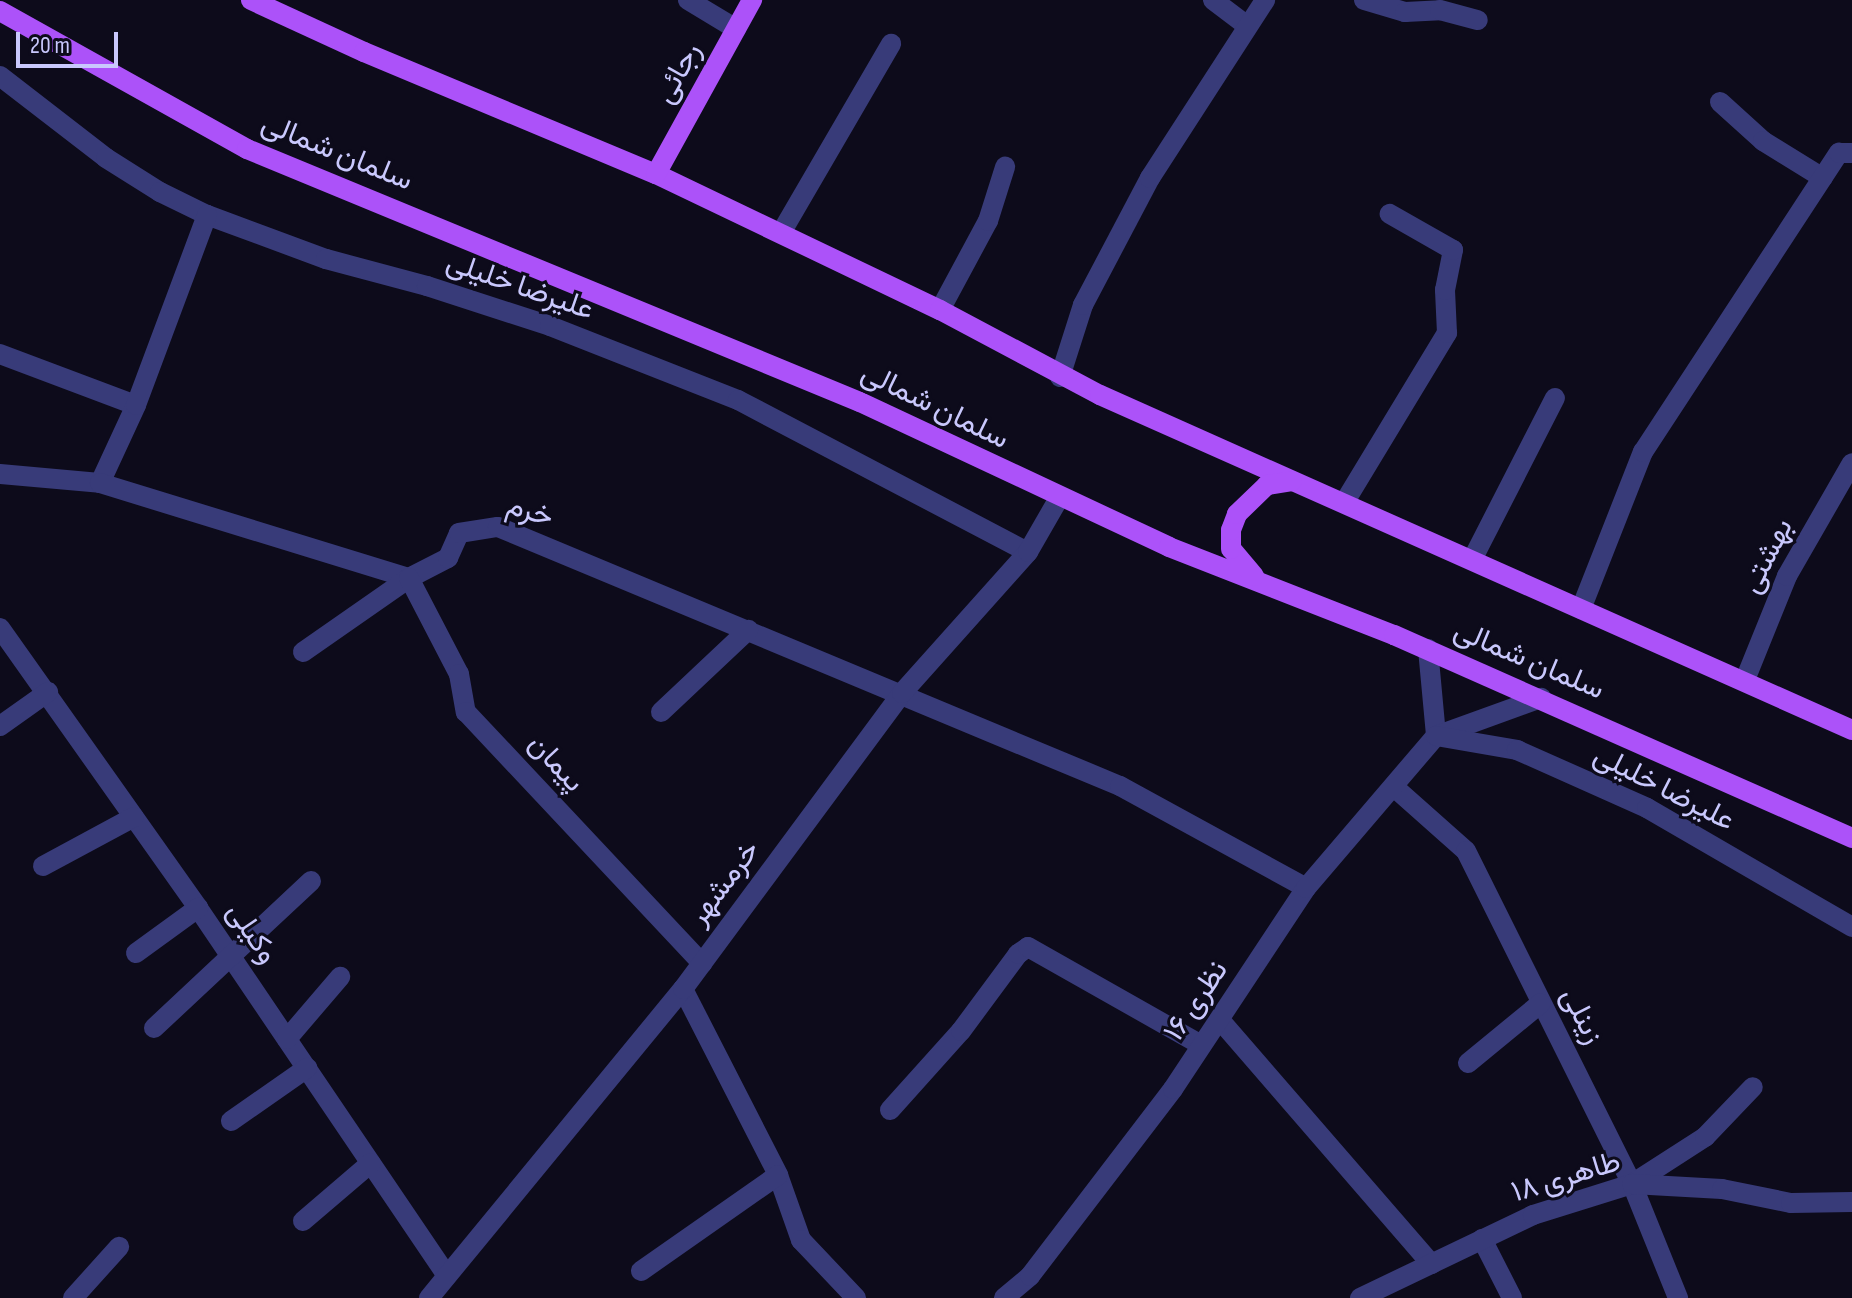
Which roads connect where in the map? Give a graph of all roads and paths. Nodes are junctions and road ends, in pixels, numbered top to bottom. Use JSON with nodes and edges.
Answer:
{"nodes":[{"id":1,"x":251,"y":0,"type":"edge"},
{"id":2,"x":688,"y":0,"type":"edge"},
{"id":3,"x":752,"y":0,"type":"edge"},
{"id":4,"x":1213,"y":0,"type":"edge"},
{"id":5,"x":1265,"y":0,"type":"edge"},
{"id":6,"x":1364,"y":0,"type":"edge"},
{"id":7,"x":0,"y":11,"type":"edge"},
{"id":8,"x":1478,"y":20,"type":"dead end"},
{"id":9,"x":1246,"y":25,"type":"junction"},
{"id":10,"x":736,"y":29,"type":"junction"},
{"id":11,"x":891,"y":44,"type":"dead end"},
{"id":12,"x":0,"y":76,"type":"edge"},
{"id":13,"x":1720,"y":102,"type":"dead end"},
{"id":14,"x":1852,"y":153,"type":"edge"},
{"id":15,"x":1005,"y":167,"type":"dead end"},
{"id":16,"x":656,"y":174,"type":"junction"},
{"id":17,"x":1823,"y":178,"type":"junction"},
{"id":18,"x":1390,"y":214,"type":"dead end"},
{"id":19,"x":207,"y":215,"type":"junction"},
{"id":20,"x":781,"y":233,"type":"junction"},
{"id":21,"x":940,"y":310,"type":"junction"},
{"id":22,"x":0,"y":354,"type":"edge"},
{"id":23,"x":1060,"y":377,"type":"junction"},
{"id":24,"x":1555,"y":398,"type":"dead end"},
{"id":25,"x":136,"y":405,"type":"junction"},
{"id":26,"x":1852,"y":463,"type":"edge"},
{"id":27,"x":0,"y":474,"type":"edge"},
{"id":28,"x":1292,"y":481,"type":"junction"},
{"id":29,"x":100,"y":483,"type":"junction"},
{"id":30,"x":1059,"y":498,"type":"junction"},
{"id":31,"x":1344,"y":503,"type":"junction"},
{"id":32,"x":1028,"y":552,"type":"junction"},
{"id":33,"x":1472,"y":560,"type":"junction"},
{"id":34,"x":409,"y":578,"type":"junction"},
{"id":35,"x":1261,"y":583,"type":"junction"},
{"id":36,"x":1581,"y":609,"type":"junction"},
{"id":37,"x":0,"y":628,"type":"edge"},
{"id":38,"x":748,"y":630,"type":"junction"},
{"id":39,"x":1428,"y":649,"type":"junction"},
{"id":40,"x":303,"y":652,"type":"dead end"},
{"id":41,"x":1745,"y":680,"type":"junction"},
{"id":42,"x":48,"y":692,"type":"junction"},
{"id":43,"x":902,"y":693,"type":"junction"},
{"id":44,"x":1541,"y":698,"type":"junction"},
{"id":45,"x":661,"y":712,"type":"dead end"},
{"id":46,"x":0,"y":726,"type":"edge"},
{"id":47,"x":1852,"y":730,"type":"edge"},
{"id":48,"x":1436,"y":736,"type":"junction"},
{"id":49,"x":1394,"y":787,"type":"junction"},
{"id":50,"x":134,"y":817,"type":"junction"},
{"id":51,"x":1852,"y":838,"type":"edge"},
{"id":52,"x":43,"y":866,"type":"dead end"},
{"id":53,"x":311,"y":881,"type":"dead end"},
{"id":54,"x":1306,"y":888,"type":"junction"},
{"id":55,"x":198,"y":908,"type":"junction"},
{"id":56,"x":1852,"y":927,"type":"edge"},
{"id":57,"x":136,"y":953,"type":"dead end"},
{"id":58,"x":231,"y":956,"type":"junction"},
{"id":59,"x":702,"y":963,"type":"junction"},
{"id":60,"x":340,"y":977,"type":"dead end"},
{"id":61,"x":683,"y":989,"type":"junction"},
{"id":62,"x":1541,"y":1003,"type":"junction"},
{"id":63,"x":1220,"y":1020,"type":"junction"},
{"id":64,"x":154,"y":1028,"type":"dead end"},
{"id":65,"x":287,"y":1039,"type":"junction"},
{"id":66,"x":1201,"y":1045,"type":"junction"},
{"id":67,"x":1468,"y":1063,"type":"dead end"},
{"id":68,"x":307,"y":1068,"type":"junction"},
{"id":69,"x":1753,"y":1087,"type":"dead end"},
{"id":70,"x":890,"y":1110,"type":"dead end"},
{"id":71,"x":231,"y":1121,"type":"dead end"},
{"id":72,"x":371,"y":1163,"type":"junction"},
{"id":73,"x":778,"y":1175,"type":"junction"},
{"id":74,"x":1632,"y":1184,"type":"junction"},
{"id":75,"x":1852,"y":1202,"type":"edge"},
{"id":76,"x":303,"y":1221,"type":"dead end"},
{"id":77,"x":1482,"y":1239,"type":"junction"},
{"id":78,"x":119,"y":1247,"type":"dead end"},
{"id":79,"x":1431,"y":1264,"type":"junction"},
{"id":80,"x":641,"y":1271,"type":"dead end"},
{"id":81,"x":447,"y":1276,"type":"junction"},
{"id":82,"x":73,"y":1298,"type":"edge"},
{"id":83,"x":429,"y":1298,"type":"edge"},
{"id":84,"x":856,"y":1298,"type":"edge"},
{"id":85,"x":1004,"y":1298,"type":"edge"},
{"id":86,"x":1360,"y":1298,"type":"edge"},
{"id":87,"x":1512,"y":1298,"type":"edge"},
{"id":88,"x":1678,"y":1298,"type":"edge"}],
"edges":[{"from":1,"to":16,"type":"main road"},
{"from":2,"to":10,"type":"street"},
{"from":3,"to":10,"type":"main road","name":"رجائی"},
{"from":4,"to":9,"type":"street"},
{"from":5,"to":9,"type":"street"},
{"from":6,"to":8,"type":"street"},
{"from":7,"to":30,"type":"main road","name":"سلمان شمالی"},
{"from":9,"to":23,"type":"street"},
{"from":10,"to":16,"type":"main road","name":"رجائی"},
{"from":11,"to":20,"type":"street"},
{"from":12,"to":19,"type":"street","name":"علیرضا خلیلی"},
{"from":13,"to":17,"type":"street"},
{"from":14,"to":17,"type":"street"},
{"from":15,"to":21,"type":"street"},
{"from":16,"to":20,"type":"main road"},
{"from":17,"to":36,"type":"street"},
{"from":18,"to":31,"type":"street"},
{"from":19,"to":25,"type":"street"},
{"from":19,"to":32,"type":"street","name":"علیرضا خلیلی"},
{"from":20,"to":21,"type":"main road"},
{"from":21,"to":23,"type":"main road"},
{"from":22,"to":25,"type":"street"},
{"from":23,"to":28,"type":"main road"},
{"from":24,"to":33,"type":"street"},
{"from":25,"to":29,"type":"street"},
{"from":26,"to":41,"type":"street","name":"بهشتی"},
{"from":27,"to":29,"type":"street"},
{"from":28,"to":31,"type":"main road"},
{"from":28,"to":35,"type":"main road"},
{"from":29,"to":34,"type":"street"},
{"from":30,"to":32,"type":"street","name":"خرمشهر"},
{"from":30,"to":35,"type":"main road","name":"سلمان شمالی"},
{"from":31,"to":33,"type":"main road"},
{"from":32,"to":43,"type":"street","name":"خرمشهر"},
{"from":33,"to":36,"type":"main road"},
{"from":34,"to":38,"type":"street","name":"خرم"},
{"from":34,"to":40,"type":"street"},
{"from":34,"to":59,"type":"street","name":"پیمان"},
{"from":35,"to":39,"type":"main road","name":"سلمان شمالی"},
{"from":36,"to":41,"type":"main road"},
{"from":37,"to":42,"type":"street","name":"وکیلی"},
{"from":38,"to":43,"type":"street","name":"خرم"},
{"from":38,"to":45,"type":"street"},
{"from":39,"to":44,"type":"main road","name":"سلمان شمالی"},
{"from":39,"to":48,"type":"street"},
{"from":41,"to":47,"type":"main road"},
{"from":42,"to":46,"type":"street"},
{"from":42,"to":50,"type":"street","name":"وکیلی"},
{"from":43,"to":54,"type":"street","name":"خرم"},
{"from":43,"to":59,"type":"street","name":"خرمشهر"},
{"from":44,"to":48,"type":"street"},
{"from":44,"to":51,"type":"main road","name":"سلمان شمالی"},
{"from":48,"to":49,"type":"street","name":"نظری ۱۶"},
{"from":48,"to":56,"type":"street","name":"علیرضا خلیلی"},
{"from":49,"to":54,"type":"street","name":"نظری ۱۶"},
{"from":49,"to":62,"type":"street","name":"زینلی"},
{"from":50,"to":52,"type":"street"},
{"from":50,"to":55,"type":"street","name":"وکیلی"},
{"from":53,"to":58,"type":"street"},
{"from":54,"to":63,"type":"street","name":"نظری ۱۶"},
{"from":55,"to":57,"type":"street"},
{"from":55,"to":58,"type":"street","name":"وکیلی"},
{"from":58,"to":64,"type":"street"},
{"from":58,"to":65,"type":"street","name":"وکیلی"},
{"from":59,"to":61,"type":"street","name":"خرمشهر"},
{"from":60,"to":65,"type":"street"},
{"from":61,"to":73,"type":"street"},
{"from":61,"to":81,"type":"street","name":"خرمشهر"},
{"from":62,"to":67,"type":"street"},
{"from":62,"to":74,"type":"street","name":"زینلی"},
{"from":63,"to":66,"type":"street","name":"نظری ۱۶"},
{"from":63,"to":79,"type":"street"},
{"from":65,"to":68,"type":"street","name":"وکیلی"},
{"from":66,"to":70,"type":"street"},
{"from":66,"to":85,"type":"street","name":"نظری ۱۶"},
{"from":68,"to":71,"type":"street"},
{"from":68,"to":72,"type":"street","name":"وکیلی"},
{"from":69,"to":74,"type":"street"},
{"from":72,"to":76,"type":"street"},
{"from":72,"to":81,"type":"street","name":"وکیلی"},
{"from":73,"to":80,"type":"street"},
{"from":73,"to":84,"type":"street"},
{"from":74,"to":75,"type":"street","name":"طاهری ۱۸"},
{"from":74,"to":77,"type":"street","name":"طاهری ۱۸"},
{"from":74,"to":88,"type":"street","name":"زینلی"},
{"from":77,"to":79,"type":"street","name":"طاهری ۱۸"},
{"from":77,"to":87,"type":"street"},
{"from":78,"to":82,"type":"street"},
{"from":79,"to":86,"type":"street","name":"طاهری ۱۸"},
{"from":81,"to":83,"type":"street","name":"خرمشهر"}]}
